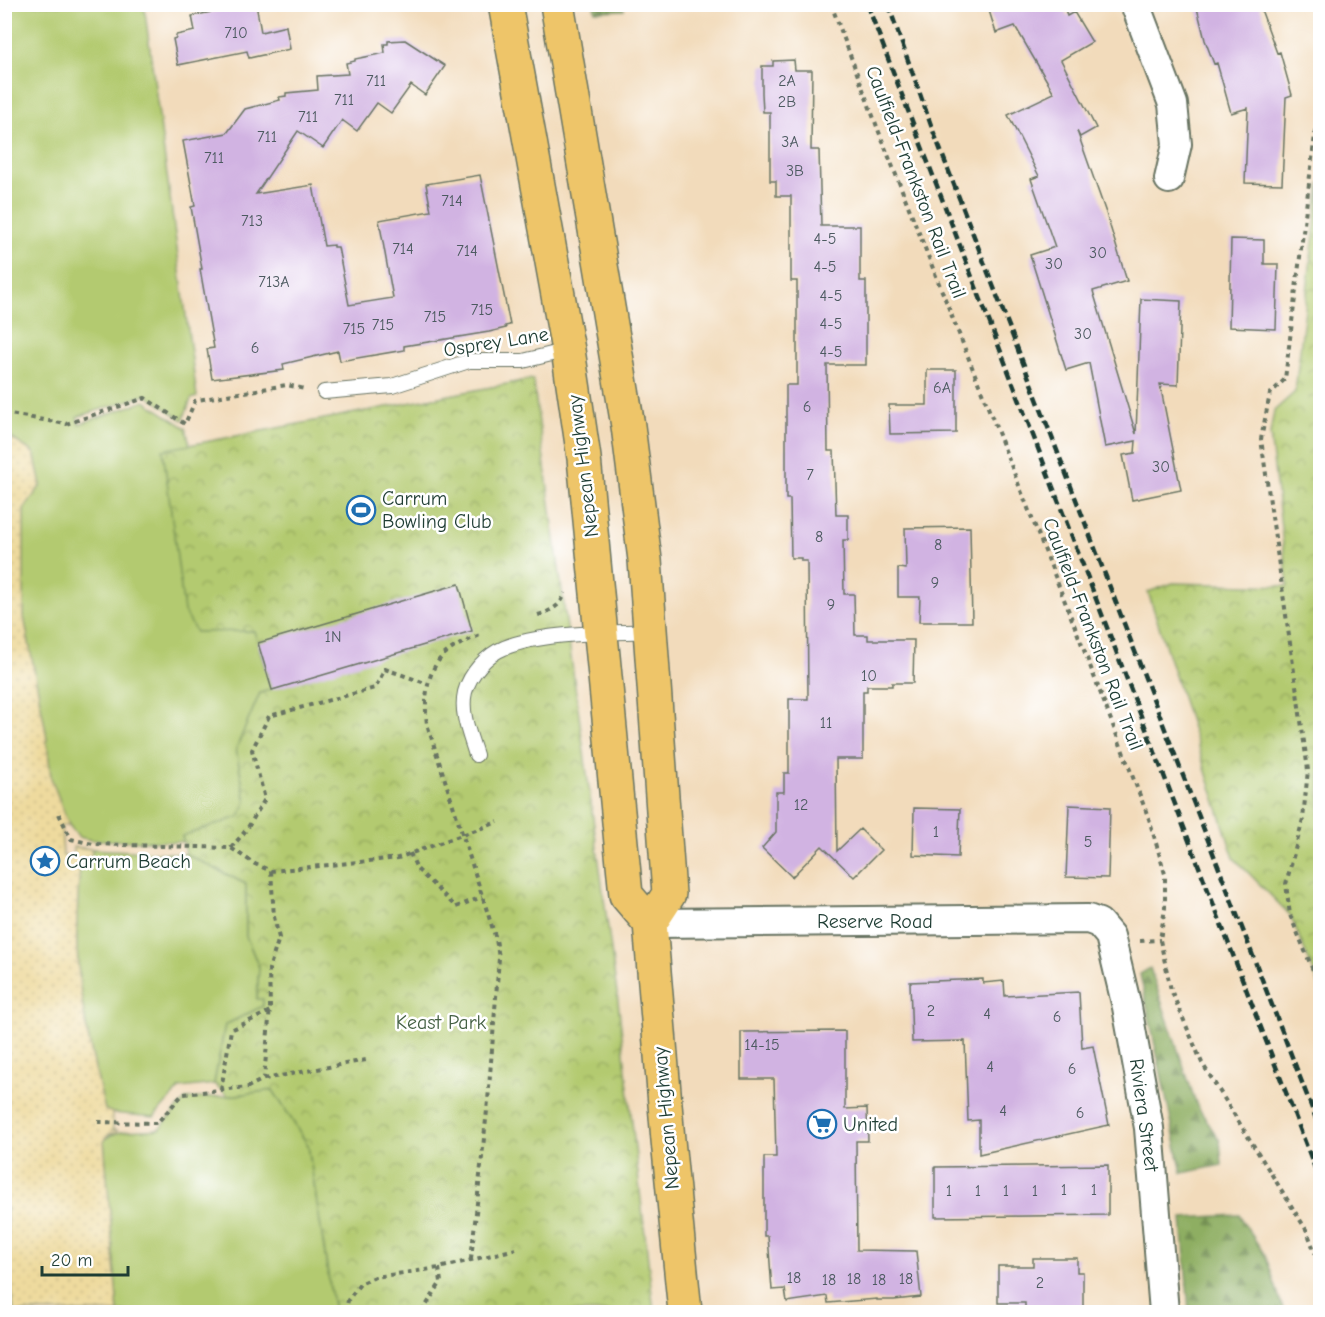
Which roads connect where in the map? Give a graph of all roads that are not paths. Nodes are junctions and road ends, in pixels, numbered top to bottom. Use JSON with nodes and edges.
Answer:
{"nodes":[{"id":1,"x":505,"y":4,"type":"edge"},
{"id":2,"x":557,"y":4,"type":"edge"},
{"id":3,"x":1135,"y":4,"type":"edge"},
{"id":4,"x":1169,"y":179,"type":"dead end"},
{"id":5,"x":568,"y":350,"type":"junction"},
{"id":6,"x":324,"y":393,"type":"road end"},
{"id":7,"x":650,"y":631,"type":"junction"},
{"id":8,"x":600,"y":633,"type":"junction"},
{"id":9,"x":476,"y":755,"type":"dead end"},
{"id":10,"x":650,"y":923,"type":"junction"},
{"id":11,"x":1099,"y":923,"type":"joint"},
{"id":12,"x":685,"y":1312,"type":"edge"},
{"id":13,"x":1164,"y":1312,"type":"edge"}],
"edges":[{"from":1,"to":5,"type":"highway","name":"Nepean Highway"},
{"from":2,"to":7,"type":"highway"},
{"from":3,"to":4,"type":"street"},
{"from":5,"to":6,"type":"lane","name":"Osprey Lane"},
{"from":5,"to":8,"type":"highway","name":"Nepean Highway"},
{"from":7,"to":8,"type":"lane"},
{"from":7,"to":10,"type":"highway"},
{"from":8,"to":9,"type":"lane"},
{"from":8,"to":10,"type":"highway","name":"Nepean Highway"},
{"from":10,"to":11,"type":"street","name":"Reserve Road"},
{"from":10,"to":12,"type":"highway","name":"Nepean Highway"},
{"from":11,"to":13,"type":"street","name":"Riviera Street"}]}
